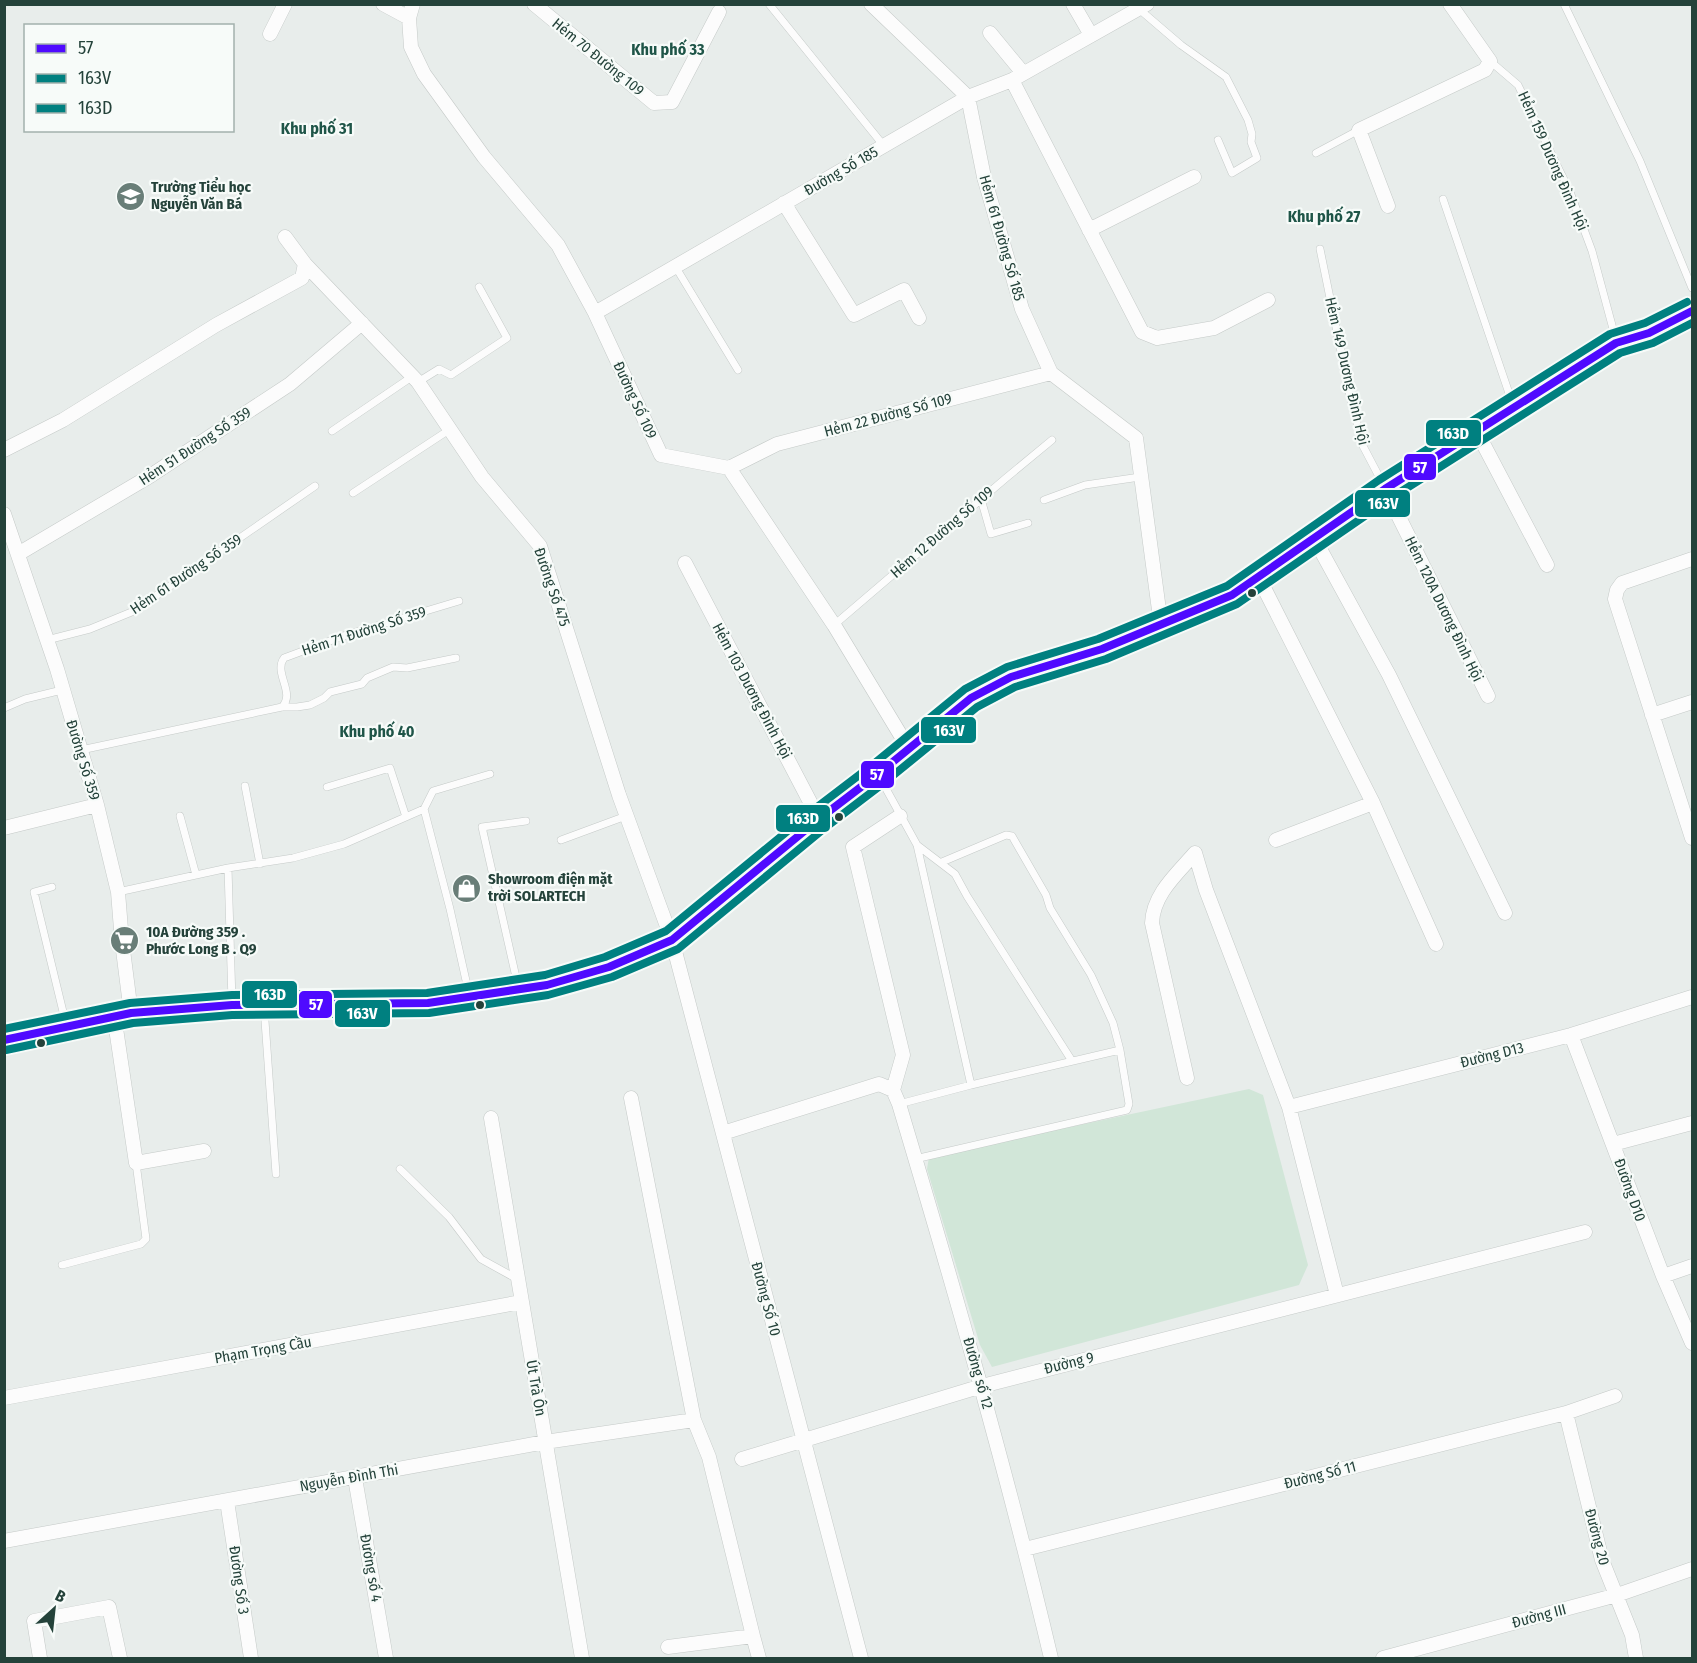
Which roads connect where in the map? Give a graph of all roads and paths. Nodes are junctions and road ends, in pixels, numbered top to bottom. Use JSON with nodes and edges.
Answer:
{"nodes":[{"id":1,"x":285,"y":4,"type":"edge"},
{"id":2,"x":383,"y":4,"type":"edge"},
{"id":3,"x":534,"y":4,"type":"edge"},
{"id":4,"x":769,"y":4,"type":"edge"},
{"id":5,"x":871,"y":4,"type":"edge"},
{"id":6,"x":1073,"y":4,"type":"edge"},
{"id":7,"x":1450,"y":4,"type":"edge"},
{"id":8,"x":1564,"y":4,"type":"edge"},
{"id":9,"x":1143,"y":7,"type":"edge"},
{"id":10,"x":411,"y":11,"type":"edge"},
{"id":11,"x":720,"y":12,"type":"dead end"},
{"id":12,"x":990,"y":33,"type":"dead end"},
{"id":13,"x":270,"y":34,"type":"dead end"},
{"id":14,"x":1091,"y":35,"type":"junction"},
{"id":15,"x":1490,"y":61,"type":"junction"},
{"id":16,"x":1018,"y":77,"type":"junction"},
{"id":17,"x":968,"y":98,"type":"junction"},
{"id":18,"x":1359,"y":130,"type":"junction"},
{"id":19,"x":1218,"y":140,"type":"dead end"},
{"id":20,"x":884,"y":146,"type":"junction"},
{"id":21,"x":1316,"y":153,"type":"dead end"},
{"id":22,"x":1194,"y":177,"type":"dead end"},
{"id":23,"x":1443,"y":199,"type":"dead end"},
{"id":24,"x":784,"y":203,"type":"junction"},
{"id":25,"x":1388,"y":206,"type":"dead end"},
{"id":26,"x":1089,"y":230,"type":"junction"},
{"id":27,"x":285,"y":237,"type":"dead end"},
{"id":28,"x":1320,"y":249,"type":"dead end"},
{"id":29,"x":305,"y":264,"type":"junction"},
{"id":30,"x":675,"y":266,"type":"junction"},
{"id":31,"x":479,"y":287,"type":"dead end"},
{"id":32,"x":1692,"y":288,"type":"edge"},
{"id":33,"x":1268,"y":300,"type":"dead end"},
{"id":34,"x":1692,"y":311,"type":"edge"},
{"id":35,"x":595,"y":313,"type":"junction"},
{"id":36,"x":920,"y":318,"type":"dead end"},
{"id":37,"x":362,"y":323,"type":"junction"},
{"id":38,"x":1616,"y":343,"type":"junction"},
{"id":39,"x":738,"y":370,"type":"dead end"},
{"id":40,"x":1051,"y":373,"type":"junction"},
{"id":41,"x":415,"y":379,"type":"junction"},
{"id":42,"x":1513,"y":407,"type":"junction"},
{"id":43,"x":449,"y":430,"type":"junction"},
{"id":44,"x":332,"y":431,"type":"dead end"},
{"id":45,"x":1477,"y":432,"type":"junction"},
{"id":46,"x":1053,"y":440,"type":"dead end"},
{"id":47,"x":5,"y":447,"type":"edge"},
{"id":48,"x":729,"y":468,"type":"junction"},
{"id":49,"x":1140,"y":477,"type":"junction"},
{"id":50,"x":315,"y":486,"type":"dead end"},
{"id":51,"x":1385,"y":489,"type":"junction"},
{"id":52,"x":353,"y":493,"type":"dead end"},
{"id":53,"x":981,"y":499,"type":"junction"},
{"id":54,"x":1044,"y":500,"type":"dead end"},
{"id":55,"x":4,"y":514,"type":"edge"},
{"id":56,"x":1028,"y":523,"type":"dead end"},
{"id":57,"x":1314,"y":538,"type":"junction"},
{"id":58,"x":18,"y":554,"type":"junction"},
{"id":59,"x":1692,"y":559,"type":"edge"},
{"id":60,"x":685,"y":563,"type":"dead end"},
{"id":61,"x":1547,"y":565,"type":"dead end"},
{"id":62,"x":1258,"y":576,"type":"junction"},
{"id":63,"x":459,"y":601,"type":"dead end"},
{"id":64,"x":1161,"y":625,"type":"junction"},
{"id":65,"x":834,"y":626,"type":"junction"},
{"id":66,"x":47,"y":640,"type":"junction"},
{"id":67,"x":456,"y":658,"type":"dead end"},
{"id":68,"x":62,"y":690,"type":"junction"},
{"id":69,"x":1488,"y":696,"type":"dead end"},
{"id":70,"x":1692,"y":702,"type":"edge"},
{"id":71,"x":282,"y":707,"type":"junction"},
{"id":72,"x":4,"y":708,"type":"edge"},
{"id":73,"x":1652,"y":715,"type":"junction"},
{"id":74,"x":909,"y":748,"type":"junction"},
{"id":75,"x":81,"y":750,"type":"junction"},
{"id":76,"x":490,"y":774,"type":"dead end"},
{"id":77,"x":878,"y":774,"type":"junction"},
{"id":78,"x":244,"y":786,"type":"dead end"},
{"id":79,"x":327,"y":788,"type":"dead end"},
{"id":80,"x":1373,"y":802,"type":"junction"},
{"id":81,"x":97,"y":805,"type":"junction"},
{"id":82,"x":424,"y":809,"type":"junction"},
{"id":83,"x":180,"y":816,"type":"dead end"},
{"id":84,"x":626,"y":816,"type":"junction"},
{"id":85,"x":900,"y":816,"type":"junction"},
{"id":86,"x":406,"y":817,"type":"junction"},
{"id":87,"x":819,"y":819,"type":"junction"},
{"id":88,"x":526,"y":820,"type":"dead end"},
{"id":89,"x":4,"y":828,"type":"edge"},
{"id":90,"x":1692,"y":838,"type":"edge"},
{"id":91,"x":561,"y":840,"type":"dead end"},
{"id":92,"x":1276,"y":840,"type":"dead end"},
{"id":93,"x":917,"y":845,"type":"junction"},
{"id":94,"x":942,"y":862,"type":"junction"},
{"id":95,"x":260,"y":864,"type":"junction"},
{"id":96,"x":228,"y":868,"type":"junction"},
{"id":97,"x":196,"y":875,"type":"junction"},
{"id":98,"x":52,"y":887,"type":"dead end"},
{"id":99,"x":118,"y":892,"type":"junction"},
{"id":100,"x":1505,"y":913,"type":"dead end"},
{"id":101,"x":672,"y":940,"type":"junction"},
{"id":102,"x":1436,"y":944,"type":"dead end"},
{"id":103,"x":519,"y":989,"type":"junction"},
{"id":104,"x":469,"y":996,"type":"junction"},
{"id":105,"x":1692,"y":997,"type":"edge"},
{"id":106,"x":263,"y":1004,"type":"junction"},
{"id":107,"x":232,"y":1005,"type":"junction"},
{"id":108,"x":122,"y":1014,"type":"junction"},
{"id":109,"x":66,"y":1025,"type":"junction"},
{"id":110,"x":1571,"y":1035,"type":"junction"},
{"id":111,"x":4,"y":1040,"type":"edge"},
{"id":112,"x":1120,"y":1050,"type":"junction"},
{"id":113,"x":1072,"y":1061,"type":"junction"},
{"id":114,"x":1187,"y":1078,"type":"dead end"},
{"id":115,"x":971,"y":1085,"type":"junction"},
{"id":116,"x":893,"y":1090,"type":"junction"},
{"id":117,"x":631,"y":1098,"type":"dead end"},
{"id":118,"x":899,"y":1104,"type":"junction"},
{"id":119,"x":1289,"y":1107,"type":"junction"},
{"id":120,"x":490,"y":1118,"type":"dead end"},
{"id":121,"x":1692,"y":1123,"type":"edge"},
{"id":122,"x":723,"y":1133,"type":"junction"},
{"id":123,"x":1613,"y":1144,"type":"junction"},
{"id":124,"x":204,"y":1151,"type":"dead end"},
{"id":125,"x":915,"y":1159,"type":"junction"},
{"id":126,"x":136,"y":1163,"type":"junction"},
{"id":127,"x":400,"y":1169,"type":"dead end"},
{"id":128,"x":276,"y":1174,"type":"dead end"},
{"id":129,"x":1585,"y":1232,"type":"dead end"},
{"id":130,"x":62,"y":1265,"type":"dead end"},
{"id":131,"x":1692,"y":1266,"type":"edge"},
{"id":132,"x":1663,"y":1276,"type":"junction"},
{"id":133,"x":518,"y":1279,"type":"junction"},
{"id":134,"x":1337,"y":1295,"type":"junction"},
{"id":135,"x":521,"y":1302,"type":"junction"},
{"id":136,"x":1692,"y":1343,"type":"edge"},
{"id":137,"x":982,"y":1386,"type":"junction"},
{"id":138,"x":1615,"y":1396,"type":"dead end"},
{"id":139,"x":4,"y":1398,"type":"edge"},
{"id":140,"x":1566,"y":1413,"type":"junction"},
{"id":141,"x":694,"y":1420,"type":"junction"},
{"id":142,"x":804,"y":1440,"type":"junction"},
{"id":143,"x":545,"y":1442,"type":"junction"},
{"id":144,"x":742,"y":1460,"type":"dead end"},
{"id":145,"x":355,"y":1478,"type":"junction"},
{"id":146,"x":227,"y":1501,"type":"junction"},
{"id":147,"x":4,"y":1541,"type":"edge"},
{"id":148,"x":1025,"y":1549,"type":"junction"},
{"id":149,"x":1692,"y":1569,"type":"edge"},
{"id":150,"x":1617,"y":1595,"type":"junction"},
{"id":151,"x":753,"y":1636,"type":"junction"},
{"id":152,"x":668,"y":1647,"type":"dead end"},
{"id":153,"x":40,"y":1659,"type":"edge"},
{"id":154,"x":120,"y":1659,"type":"edge"},
{"id":155,"x":251,"y":1659,"type":"edge"},
{"id":156,"x":386,"y":1659,"type":"edge"},
{"id":157,"x":582,"y":1659,"type":"edge"},
{"id":158,"x":759,"y":1659,"type":"edge"},
{"id":159,"x":861,"y":1659,"type":"edge"},
{"id":160,"x":1051,"y":1659,"type":"edge"},
{"id":161,"x":1383,"y":1659,"type":"edge"},
{"id":162,"x":1636,"y":1659,"type":"edge"}],
"edges":[{"from":1,"to":13,"type":"street"},
{"from":2,"to":10,"type":"street"},
{"from":3,"to":11,"type":"street","name":"Hẻm 70 Đường 109"},
{"from":4,"to":20,"type":"lane"},
{"from":5,"to":17,"type":"street"},
{"from":6,"to":14,"type":"street"},
{"from":7,"to":15,"type":"street"},
{"from":8,"to":32,"type":"lane"},
{"from":9,"to":14,"type":"street","name":"Đường Số 185"},
{"from":9,"to":19,"type":"lane"},
{"from":10,"to":35,"type":"street","name":"Đường Số 109"},
{"from":12,"to":16,"type":"street"},
{"from":14,"to":16,"type":"street","name":"Đường Số 185"},
{"from":15,"to":18,"type":"street"},
{"from":15,"to":38,"type":"lane","name":"Hẻm 159 Dương Đình Hội"},
{"from":16,"to":17,"type":"street","name":"Đường Số 185"},
{"from":16,"to":26,"type":"street"},
{"from":17,"to":20,"type":"street","name":"Đường Số 185"},
{"from":17,"to":40,"type":"street","name":"Hẻm 61 Đường Số 185"},
{"from":18,"to":21,"type":"lane"},
{"from":18,"to":25,"type":"street"},
{"from":20,"to":24,"type":"street","name":"Đường Số 185"},
{"from":22,"to":26,"type":"street"},
{"from":23,"to":42,"type":"lane"},
{"from":24,"to":30,"type":"street","name":"Đường Số 185"},
{"from":24,"to":36,"type":"street"},
{"from":26,"to":33,"type":"street"},
{"from":27,"to":29,"type":"street","name":"Đường Số 475"},
{"from":28,"to":51,"type":"lane","name":"Hẻm 149 Dương Đình Hội"},
{"from":29,"to":37,"type":"street","name":"Đường Số 475"},
{"from":29,"to":47,"type":"street"},
{"from":30,"to":35,"type":"street","name":"Đường Số 185"},
{"from":30,"to":39,"type":"lane"},
{"from":31,"to":41,"type":"lane"},
{"from":34,"to":38,"type":"street"},
{"from":35,"to":48,"type":"street","name":"Đường Số 109"},
{"from":37,"to":41,"type":"street","name":"Đường Số 475"},
{"from":37,"to":58,"type":"street","name":"Hẻm 51 Đường Số 359"},
{"from":38,"to":42,"type":"street"},
{"from":40,"to":48,"type":"street","name":"Hẻm 22 Đường Số 109"},
{"from":40,"to":49,"type":"street"},
{"from":41,"to":43,"type":"street","name":"Đường Số 475"},
{"from":41,"to":44,"type":"lane"},
{"from":42,"to":45,"type":"street"},
{"from":43,"to":52,"type":"lane"},
{"from":43,"to":84,"type":"street","name":"Đường Số 475"},
{"from":45,"to":51,"type":"street"},
{"from":45,"to":61,"type":"street"},
{"from":46,"to":53,"type":"lane","name":"Hẻm 12 Đường Số 109"},
{"from":48,"to":65,"type":"street"},
{"from":49,"to":54,"type":"lane"},
{"from":49,"to":64,"type":"street"},
{"from":50,"to":66,"type":"lane","name":"Hẻm 61 Đường Số 359"},
{"from":51,"to":57,"type":"street"},
{"from":51,"to":69,"type":"street","name":"Hẻm 120A Dương Đình Hội"},
{"from":53,"to":56,"type":"lane"},
{"from":53,"to":65,"type":"lane","name":"Hẻm 12 Đường Số 109"},
{"from":55,"to":58,"type":"street","name":"Đường Số 359"},
{"from":57,"to":62,"type":"street"},
{"from":57,"to":100,"type":"street"},
{"from":58,"to":66,"type":"street","name":"Đường Số 359"},
{"from":59,"to":73,"type":"street"},
{"from":60,"to":87,"type":"street","name":"Hẻm 103 Dương Đình Hội"},
{"from":62,"to":64,"type":"street"},
{"from":62,"to":80,"type":"street"},
{"from":63,"to":71,"type":"lane","name":"Hẻm 71 Đường Số 359"},
{"from":64,"to":74,"type":"street"},
{"from":65,"to":74,"type":"street"},
{"from":66,"to":68,"type":"street","name":"Đường Số 359"},
{"from":67,"to":71,"type":"lane"},
{"from":68,"to":72,"type":"lane"},
{"from":68,"to":75,"type":"street","name":"Đường Số 359"},
{"from":70,"to":73,"type":"street"},
{"from":71,"to":75,"type":"lane"},
{"from":73,"to":90,"type":"street"},
{"from":74,"to":77,"type":"street"},
{"from":75,"to":81,"type":"street","name":"Đường Số 359"},
{"from":76,"to":82,"type":"lane"},
{"from":77,"to":85,"type":"lane"},
{"from":77,"to":87,"type":"street"},
{"from":78,"to":95,"type":"lane"},
{"from":79,"to":86,"type":"lane"},
{"from":80,"to":92,"type":"street"},
{"from":80,"to":102,"type":"street"},
{"from":81,"to":89,"type":"street"},
{"from":81,"to":99,"type":"street","name":"Đường Số 359"},
{"from":82,"to":86,"type":"lane"},
{"from":82,"to":104,"type":"lane"},
{"from":83,"to":97,"type":"lane"},
{"from":84,"to":91,"type":"lane"},
{"from":84,"to":101,"type":"street","name":"Đường Số 475"},
{"from":85,"to":93,"type":"lane"},
{"from":85,"to":116,"type":"street"},
{"from":86,"to":95,"type":"lane"},
{"from":87,"to":101,"type":"street"},
{"from":88,"to":103,"type":"lane"},
{"from":93,"to":94,"type":"lane"},
{"from":93,"to":115,"type":"lane"},
{"from":94,"to":112,"type":"lane"},
{"from":94,"to":113,"type":"lane"},
{"from":95,"to":96,"type":"lane"},
{"from":96,"to":97,"type":"lane"},
{"from":96,"to":107,"type":"lane"},
{"from":97,"to":99,"type":"lane"},
{"from":98,"to":109,"type":"lane"},
{"from":99,"to":108,"type":"street","name":"Đường Số 359"},
{"from":101,"to":103,"type":"street"},
{"from":101,"to":122,"type":"street","name":"Đường Số 10"},
{"from":103,"to":104,"type":"street"},
{"from":104,"to":106,"type":"street"},
{"from":105,"to":110,"type":"street","name":"Đường D13"},
{"from":106,"to":107,"type":"street"},
{"from":106,"to":128,"type":"lane"},
{"from":107,"to":108,"type":"street"},
{"from":108,"to":109,"type":"street"},
{"from":108,"to":126,"type":"street","name":"Đường Số 359"},
{"from":109,"to":111,"type":"street"},
{"from":110,"to":119,"type":"street","name":"Đường D13"},
{"from":110,"to":123,"type":"street","name":"Đường D10"},
{"from":112,"to":113,"type":"lane"},
{"from":112,"to":125,"type":"lane"},
{"from":113,"to":115,"type":"lane"},
{"from":114,"to":119,"type":"street"},
{"from":115,"to":118,"type":"lane"},
{"from":116,"to":118,"type":"street","name":"Đường số 12"},
{"from":116,"to":122,"type":"street"},
{"from":117,"to":141,"type":"street"},
{"from":118,"to":125,"type":"street","name":"Đường số 12"},
{"from":119,"to":134,"type":"street"},
{"from":120,"to":133,"type":"street","name":"Út Trà Ôn"},
{"from":121,"to":123,"type":"street"},
{"from":122,"to":142,"type":"street","name":"Đường Số 10"},
{"from":123,"to":132,"type":"street","name":"Đường D10"},
{"from":124,"to":126,"type":"street"},
{"from":125,"to":137,"type":"street","name":"Đường số 12"},
{"from":126,"to":130,"type":"lane"},
{"from":127,"to":133,"type":"lane"},
{"from":129,"to":134,"type":"street","name":"Đường 9"},
{"from":131,"to":132,"type":"street"},
{"from":132,"to":136,"type":"street","name":"Đường D10"},
{"from":133,"to":135,"type":"street","name":"Út Trà Ôn"},
{"from":134,"to":137,"type":"street","name":"Đường 9"},
{"from":135,"to":139,"type":"street","name":"Phạm Trọng Cầu"},
{"from":135,"to":143,"type":"street","name":"Út Trà Ôn"},
{"from":137,"to":142,"type":"street","name":"Đường 9"},
{"from":137,"to":148,"type":"street","name":"Đường số 12"},
{"from":138,"to":140,"type":"street","name":"Đường Số 11"},
{"from":140,"to":148,"type":"street","name":"Đường Số 11"},
{"from":140,"to":150,"type":"street","name":"Đường 20"},
{"from":141,"to":143,"type":"street","name":"Nguyễn Đình Thi"},
{"from":141,"to":151,"type":"street"},
{"from":142,"to":144,"type":"street","name":"Đường 9"},
{"from":142,"to":159,"type":"street","name":"Đường Số 10"},
{"from":143,"to":145,"type":"street","name":"Nguyễn Đình Thi"},
{"from":143,"to":157,"type":"street","name":"Út Trà Ôn"},
{"from":145,"to":146,"type":"street","name":"Nguyễn Đình Thi"},
{"from":145,"to":156,"type":"street","name":"Đường số 4"},
{"from":146,"to":147,"type":"street","name":"Nguyễn Đình Thi"},
{"from":146,"to":155,"type":"street","name":"Đường Số 3"},
{"from":148,"to":160,"type":"street","name":"Đường số 12"},
{"from":149,"to":150,"type":"street","name":"Đường III"},
{"from":150,"to":161,"type":"street","name":"Đường III"},
{"from":150,"to":162,"type":"street","name":"Đường 20"},
{"from":151,"to":152,"type":"street"},
{"from":151,"to":158,"type":"street"},
{"from":153,"to":154,"type":"street"}]}
